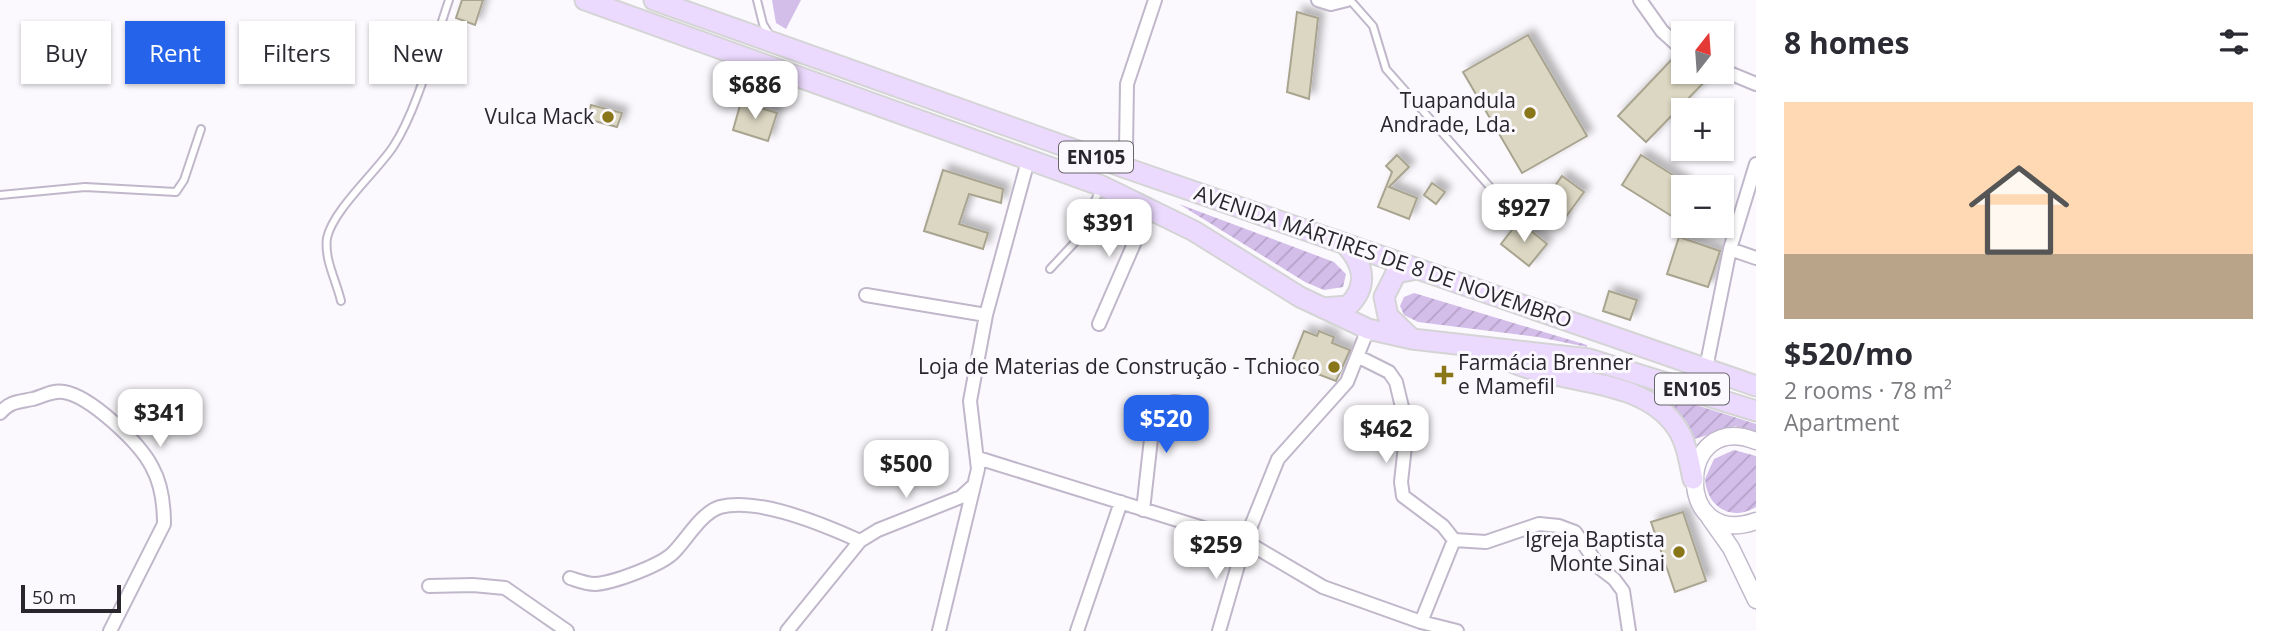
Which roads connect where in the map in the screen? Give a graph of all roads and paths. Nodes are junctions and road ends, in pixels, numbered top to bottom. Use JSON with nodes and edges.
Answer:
{"nodes":[{"id":1,"x":449,"y":0,"type":"edge"},
{"id":2,"x":585,"y":0,"type":"edge"},
{"id":3,"x":654,"y":0,"type":"edge"},
{"id":4,"x":758,"y":0,"type":"edge"},
{"id":5,"x":1155,"y":0,"type":"edge"},
{"id":6,"x":1318,"y":0,"type":"edge"},
{"id":7,"x":1349,"y":0,"type":"edge"},
{"id":8,"x":1640,"y":0,"type":"edge"},
{"id":9,"x":1671,"y":39,"type":"edge"},
{"id":10,"x":774,"y":41,"type":"junction"},
{"id":11,"x":1734,"y":75,"type":"edge"},
{"id":12,"x":1756,"y":84,"type":"edge"},
{"id":13,"x":201,"y":129,"type":"dead end"},
{"id":14,"x":1029,"y":157,"type":"junction"},
{"id":15,"x":1756,"y":164,"type":"edge"},
{"id":16,"x":1123,"y":167,"type":"junction"},
{"id":17,"x":1102,"y":186,"type":"junction"},
{"id":18,"x":1490,"y":187,"type":"dead end"},
{"id":19,"x":0,"y":195,"type":"edge"},
{"id":20,"x":1150,"y":207,"type":"junction"},
{"id":21,"x":1345,"y":244,"type":"junction"},
{"id":22,"x":1730,"y":249,"type":"junction"},
{"id":23,"x":1756,"y":258,"type":"edge"},
{"id":24,"x":1050,"y":269,"type":"dead end"},
{"id":25,"x":1418,"y":269,"type":"junction"},
{"id":26,"x":866,"y":295,"type":"dead end"},
{"id":27,"x":341,"y":301,"type":"dead end"},
{"id":28,"x":1322,"y":309,"type":"junction"},
{"id":29,"x":986,"y":315,"type":"junction"},
{"id":30,"x":1098,"y":324,"type":"dead end"},
{"id":31,"x":1368,"y":329,"type":"junction"},
{"id":32,"x":1412,"y":340,"type":"junction"},
{"id":33,"x":1472,"y":346,"type":"junction"},
{"id":34,"x":1359,"y":357,"type":"junction"},
{"id":35,"x":1706,"y":368,"type":"junction"},
{"id":36,"x":1756,"y":386,"type":"edge"},
{"id":37,"x":1200,"y":405,"type":"dead end"},
{"id":38,"x":1756,"y":411,"type":"edge"},
{"id":39,"x":0,"y":413,"type":"edge"},
{"id":40,"x":1756,"y":441,"type":"edge"},
{"id":41,"x":978,"y":458,"type":"junction"},
{"id":42,"x":1693,"y":479,"type":"junction"},
{"id":43,"x":972,"y":487,"type":"junction"},
{"id":44,"x":1121,"y":502,"type":"junction"},
{"id":45,"x":1143,"y":510,"type":"junction"},
{"id":46,"x":1703,"y":510,"type":"junction"},
{"id":47,"x":1756,"y":522,"type":"edge"},
{"id":48,"x":1454,"y":540,"type":"junction"},
{"id":49,"x":860,"y":541,"type":"junction"},
{"id":50,"x":1245,"y":541,"type":"junction"},
{"id":51,"x":570,"y":578,"type":"dead end"},
{"id":52,"x":429,"y":586,"type":"dead end"},
{"id":53,"x":1756,"y":600,"type":"edge"},
{"id":54,"x":1421,"y":622,"type":"junction"},
{"id":55,"x":110,"y":631,"type":"edge"},
{"id":56,"x":567,"y":631,"type":"edge"},
{"id":57,"x":787,"y":631,"type":"edge"},
{"id":58,"x":939,"y":631,"type":"edge"},
{"id":59,"x":1077,"y":631,"type":"edge"},
{"id":60,"x":1219,"y":631,"type":"edge"},
{"id":61,"x":1457,"y":631,"type":"edge"},
{"id":62,"x":1629,"y":631,"type":"edge"}],
"edges":[{"from":1,"to":27,"type":"lane"},
{"from":2,"to":14,"type":"main road","name":"AVENIDA MÁRTIRES DE 8 DE NOVEMBRO","number":"EN105"},
{"from":3,"to":10,"type":"main road","name":"AVENIDA MÁRTIRES DE 8 DE NOVEMBRO","number":"EN105"},
{"from":4,"to":10,"type":"lane"},
{"from":5,"to":16,"type":"street"},
{"from":6,"to":7,"type":"street"},
{"from":7,"to":18,"type":"lane"},
{"from":8,"to":9,"type":"street"},
{"from":10,"to":16,"type":"main road","name":"AVENIDA MÁRTIRES DE 8 DE NOVEMBRO","number":"EN105"},
{"from":11,"to":12,"type":"street"},
{"from":13,"to":19,"type":"lane"},
{"from":14,"to":17,"type":"main road","name":"AVENIDA MÁRTIRES DE 8 DE NOVEMBRO","number":"EN105"},
{"from":14,"to":29,"type":"street"},
{"from":15,"to":22,"type":"street"},
{"from":16,"to":21,"type":"main road","name":"AVENIDA MÁRTIRES DE 8 DE NOVEMBRO","number":"EN105"},
{"from":17,"to":20,"type":"main road","name":"AVENIDA MÁRTIRES DE 8 DE NOVEMBRO","number":"EN105"},
{"from":17,"to":24,"type":"lane"},
{"from":20,"to":28,"type":"main road","name":"AVENIDA MÁRTIRES DE 8 DE NOVEMBRO","number":"EN105"},
{"from":20,"to":30,"type":"street"},
{"from":21,"to":25,"type":"main road","name":"AVENIDA MÁRTIRES DE 8 DE NOVEMBRO","number":"EN105"},
{"from":21,"to":28,"type":"main road"},
{"from":22,"to":23,"type":"street"},
{"from":22,"to":35,"type":"street"},
{"from":25,"to":32,"type":"main road"},
{"from":25,"to":35,"type":"main road","name":"AVENIDA MÁRTIRES DE 8 DE NOVEMBRO","number":"EN105"},
{"from":26,"to":29,"type":"street"},
{"from":28,"to":31,"type":"main road","name":"AVENIDA MÁRTIRES DE 8 DE NOVEMBRO","number":"EN105"},
{"from":29,"to":41,"type":"street"},
{"from":31,"to":32,"type":"main road","name":"AVENIDA MÁRTIRES DE 8 DE NOVEMBRO","number":"EN105"},
{"from":31,"to":34,"type":"street"},
{"from":32,"to":33,"type":"main road","name":"AVENIDA MÁRTIRES DE 8 DE NOVEMBRO","number":"EN105"},
{"from":33,"to":38,"type":"main road","name":"AVENIDA MÁRTIRES DE 8 DE NOVEMBRO","number":"EN105"},
{"from":33,"to":42,"type":"main road"},
{"from":34,"to":48,"type":"street"},
{"from":34,"to":50,"type":"street"},
{"from":35,"to":36,"type":"main road","name":"AVENIDA MÁRTIRES DE 8 DE NOVEMBRO","number":"EN105"},
{"from":37,"to":45,"type":"street"},
{"from":39,"to":55,"type":"street"},
{"from":40,"to":42,"type":"street"},
{"from":41,"to":43,"type":"street"},
{"from":41,"to":44,"type":"street"},
{"from":42,"to":46,"type":"street"},
{"from":43,"to":49,"type":"street"},
{"from":43,"to":58,"type":"street"},
{"from":44,"to":45,"type":"street"},
{"from":44,"to":59,"type":"street"},
{"from":45,"to":50,"type":"street"},
{"from":46,"to":47,"type":"street"},
{"from":46,"to":53,"type":"street"},
{"from":48,"to":54,"type":"street"},
{"from":48,"to":62,"type":"street"},
{"from":49,"to":51,"type":"street"},
{"from":49,"to":57,"type":"street"},
{"from":50,"to":54,"type":"street"},
{"from":50,"to":60,"type":"street"},
{"from":52,"to":56,"type":"street"},
{"from":54,"to":61,"type":"street"}]}
